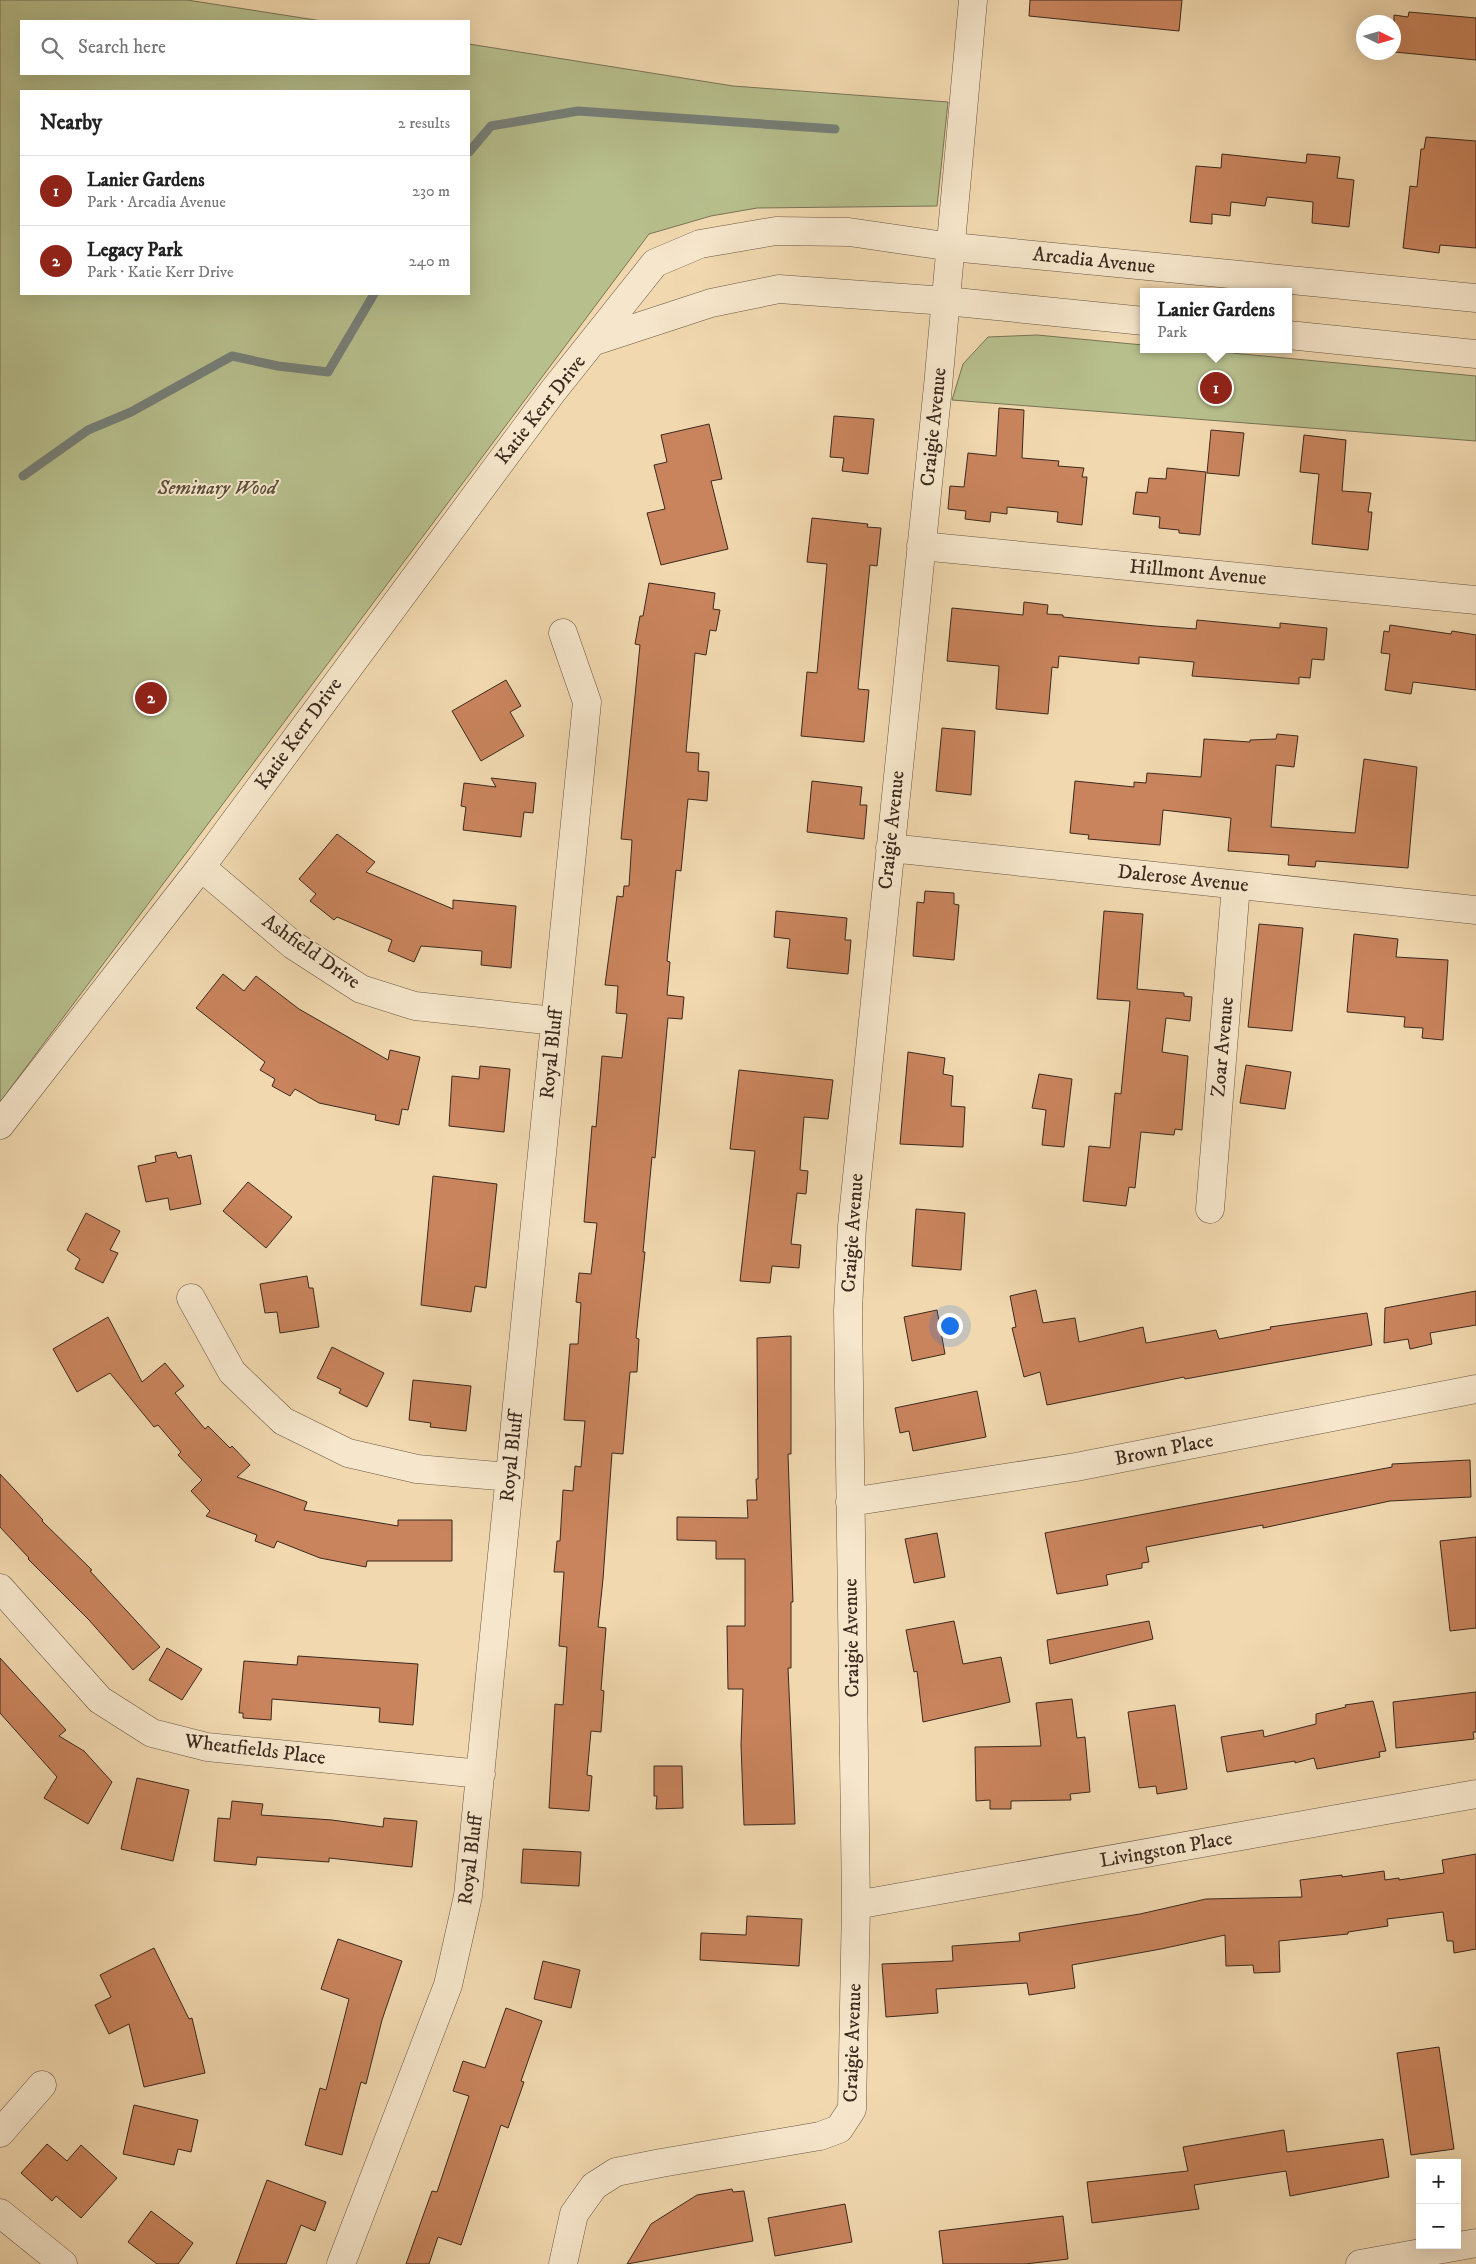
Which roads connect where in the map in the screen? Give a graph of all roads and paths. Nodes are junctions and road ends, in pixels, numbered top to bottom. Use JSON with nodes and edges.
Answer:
{"nodes":[{"id":1,"x":973,"y":0,"type":"edge"},
{"id":2,"x":952,"y":247,"type":"junction"},
{"id":3,"x":1476,"y":298,"type":"edge"},
{"id":4,"x":946,"y":300,"type":"junction"},
{"id":5,"x":1140,"y":320,"type":"edge"},
{"id":6,"x":1292,"y":335,"type":"edge"},
{"id":7,"x":595,"y":341,"type":"junction"},
{"id":8,"x":1476,"y":354,"type":"edge"},
{"id":9,"x":921,"y":546,"type":"junction"},
{"id":10,"x":1476,"y":600,"type":"edge"},
{"id":11,"x":563,"y":633,"type":"dead end"},
{"id":12,"x":890,"y":848,"type":"junction"},
{"id":13,"x":201,"y":868,"type":"junction"},
{"id":14,"x":1236,"y":885,"type":"junction"},
{"id":15,"x":1476,"y":910,"type":"edge"},
{"id":16,"x":555,"y":1021,"type":"junction"},
{"id":17,"x":0,"y":1125,"type":"edge"},
{"id":18,"x":1210,"y":1209,"type":"dead end"},
{"id":19,"x":191,"y":1298,"type":"dead end"},
{"id":20,"x":1476,"y":1389,"type":"edge"},
{"id":21,"x":510,"y":1477,"type":"junction"},
{"id":22,"x":850,"y":1502,"type":"junction"},
{"id":23,"x":0,"y":1588,"type":"edge"},
{"id":24,"x":480,"y":1774,"type":"junction"},
{"id":25,"x":1476,"y":1794,"type":"edge"},
{"id":26,"x":856,"y":1905,"type":"junction"},
{"id":27,"x":42,"y":2085,"type":"dead end"},
{"id":28,"x":0,"y":2133,"type":"edge"},
{"id":29,"x":0,"y":2213,"type":"edge"},
{"id":30,"x":1476,"y":2243,"type":"edge"},
{"id":31,"x":63,"y":2264,"type":"edge"},
{"id":32,"x":341,"y":2264,"type":"edge"},
{"id":33,"x":563,"y":2264,"type":"edge"},
{"id":34,"x":1360,"y":2264,"type":"edge"}],
"edges":[{"from":1,"to":2,"type":"street","name":"Craigie Avenue"},
{"from":2,"to":3,"type":"street","name":"Arcadia Avenue"},
{"from":2,"to":4,"type":"street","name":"Craigie Avenue"},
{"from":2,"to":7,"type":"street","name":"Katie Kerr Drive"},
{"from":4,"to":5,"type":"street"},
{"from":4,"to":7,"type":"street","name":"Katie Kerr Drive"},
{"from":4,"to":9,"type":"street","name":"Craigie Avenue"},
{"from":6,"to":8,"type":"street"},
{"from":7,"to":13,"type":"street","name":"Katie Kerr Drive"},
{"from":9,"to":10,"type":"street","name":"Hillmont Avenue"},
{"from":9,"to":12,"type":"street","name":"Craigie Avenue"},
{"from":11,"to":16,"type":"street","name":"Royal Bluff"},
{"from":12,"to":14,"type":"street","name":"Dalerose Avenue"},
{"from":12,"to":22,"type":"street","name":"Craigie Avenue"},
{"from":13,"to":16,"type":"street","name":"Ashfield Drive"},
{"from":13,"to":17,"type":"street","name":"Katie Kerr Drive"},
{"from":14,"to":15,"type":"street","name":"Dalerose Avenue"},
{"from":14,"to":18,"type":"street","name":"Zoar Avenue"},
{"from":16,"to":21,"type":"street","name":"Royal Bluff"},
{"from":19,"to":21,"type":"street"},
{"from":20,"to":22,"type":"street","name":"Brown Place"},
{"from":21,"to":24,"type":"street","name":"Royal Bluff"},
{"from":22,"to":26,"type":"street","name":"Craigie Avenue"},
{"from":23,"to":24,"type":"street","name":"Wheatfields Place"},
{"from":24,"to":32,"type":"street","name":"Royal Bluff"},
{"from":25,"to":26,"type":"street","name":"Livingston Place"},
{"from":26,"to":33,"type":"street","name":"Craigie Avenue"},
{"from":27,"to":28,"type":"street"},
{"from":29,"to":31,"type":"street"},
{"from":30,"to":34,"type":"street"}]}
